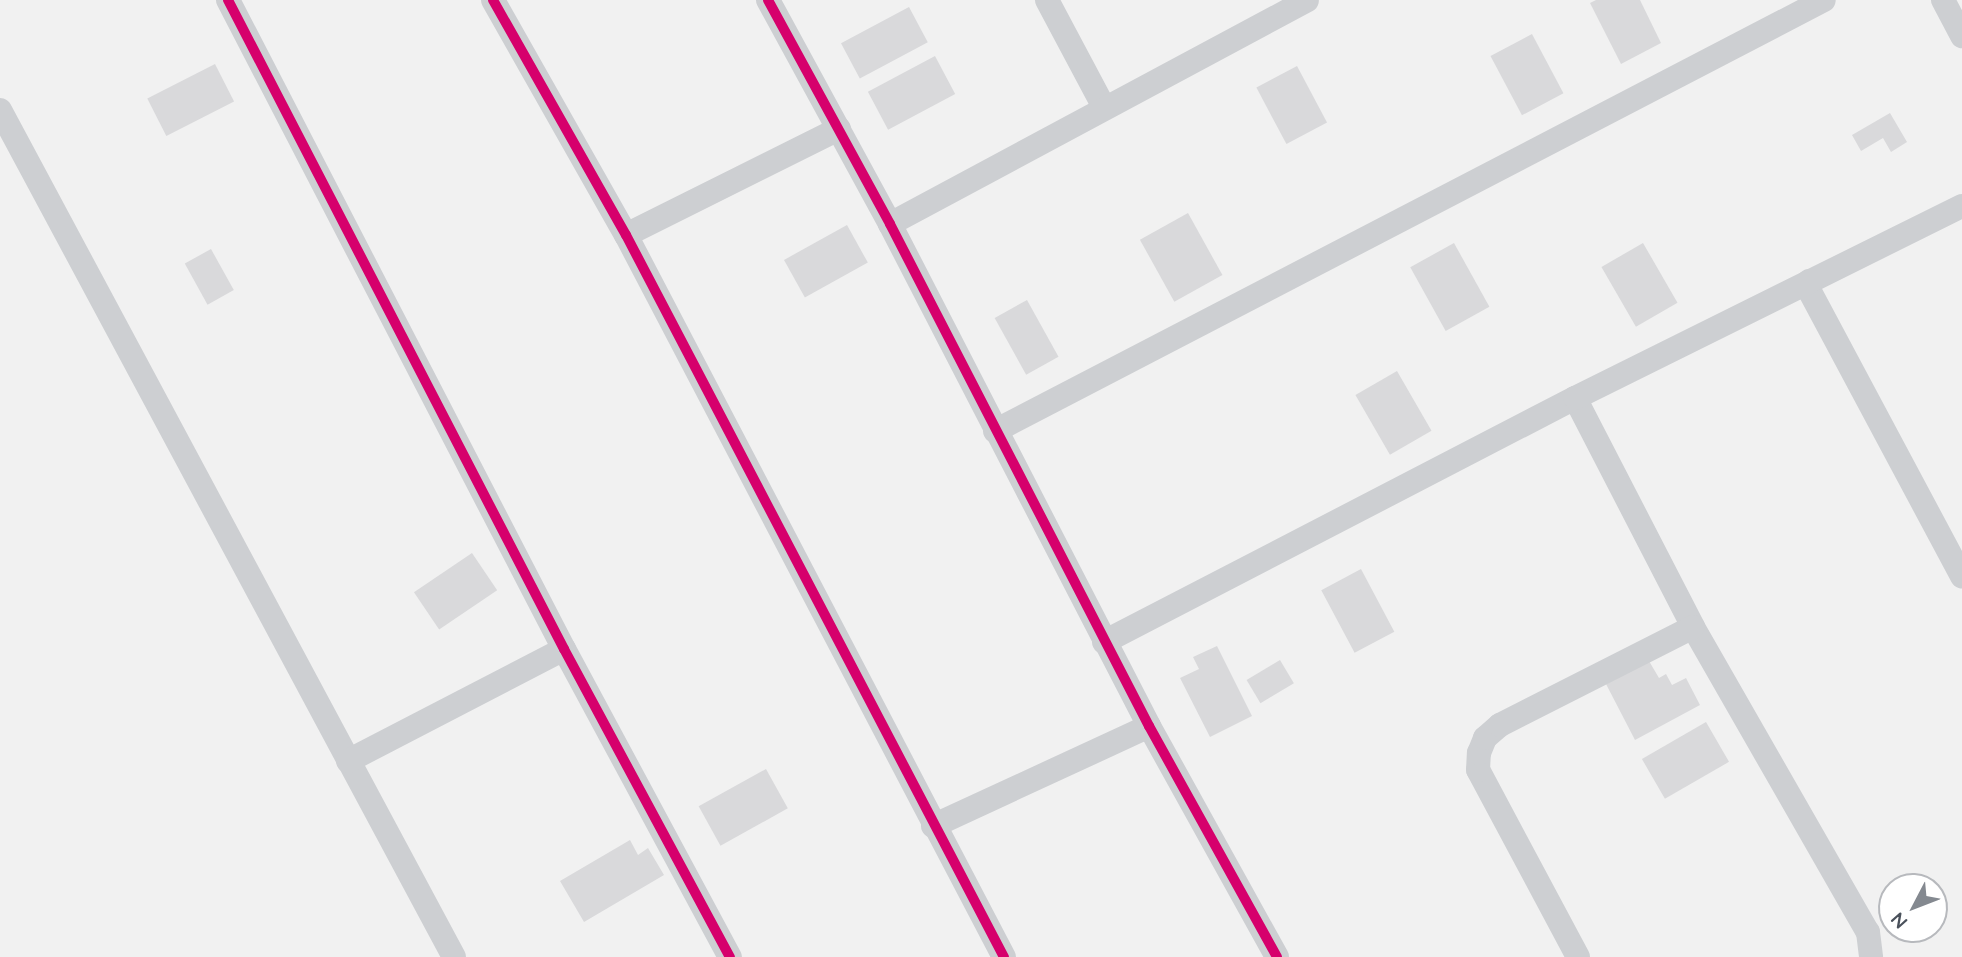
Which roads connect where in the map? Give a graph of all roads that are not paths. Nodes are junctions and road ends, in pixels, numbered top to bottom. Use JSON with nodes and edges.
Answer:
{"nodes":[{"id":1,"x":228,"y":0,"type":"edge"},
{"id":2,"x":493,"y":0,"type":"edge"},
{"id":3,"x":768,"y":0,"type":"edge"},
{"id":4,"x":1047,"y":0,"type":"edge"},
{"id":5,"x":1307,"y":0,"type":"edge"},
{"id":6,"x":1824,"y":0,"type":"edge"},
{"id":7,"x":1943,"y":0,"type":"edge"},
{"id":8,"x":1962,"y":36,"type":"edge"},
{"id":9,"x":1104,"y":107,"type":"junction"},
{"id":10,"x":0,"y":110,"type":"edge"},
{"id":11,"x":839,"y":130,"type":"junction"},
{"id":12,"x":1962,"y":206,"type":"edge"},
{"id":13,"x":890,"y":224,"type":"junction"},
{"id":14,"x":626,"y":235,"type":"junction"},
{"id":15,"x":1809,"y":281,"type":"junction"},
{"id":16,"x":1576,"y":398,"type":"junction"},
{"id":17,"x":995,"y":431,"type":"junction"},
{"id":18,"x":1962,"y":576,"type":"edge"},
{"id":19,"x":1693,"y":627,"type":"junction"},
{"id":20,"x":1104,"y":642,"type":"junction"},
{"id":21,"x":564,"y":649,"type":"junction"},
{"id":22,"x":1149,"y":726,"type":"junction"},
{"id":23,"x":348,"y":761,"type":"junction"},
{"id":24,"x":933,"y":825,"type":"junction"},
{"id":25,"x":454,"y":957,"type":"edge"},
{"id":26,"x":730,"y":957,"type":"edge"},
{"id":27,"x":1004,"y":957,"type":"edge"},
{"id":28,"x":1277,"y":957,"type":"edge"},
{"id":29,"x":1578,"y":957,"type":"edge"},
{"id":30,"x":1871,"y":957,"type":"edge"}],
"edges":[{"from":1,"to":21,"type":"street"},
{"from":2,"to":14,"type":"street"},
{"from":3,"to":11,"type":"street"},
{"from":4,"to":9,"type":"street"},
{"from":5,"to":9,"type":"street"},
{"from":6,"to":17,"type":"street"},
{"from":7,"to":8,"type":"street"},
{"from":9,"to":13,"type":"street"},
{"from":10,"to":23,"type":"street"},
{"from":11,"to":13,"type":"street"},
{"from":11,"to":14,"type":"street"},
{"from":12,"to":15,"type":"street"},
{"from":13,"to":17,"type":"street"},
{"from":14,"to":24,"type":"street"},
{"from":15,"to":16,"type":"street"},
{"from":15,"to":18,"type":"street"},
{"from":16,"to":19,"type":"street"},
{"from":16,"to":20,"type":"street"},
{"from":17,"to":20,"type":"street"},
{"from":19,"to":29,"type":"street"},
{"from":19,"to":30,"type":"street"},
{"from":20,"to":22,"type":"street"},
{"from":21,"to":23,"type":"street"},
{"from":21,"to":26,"type":"street"},
{"from":22,"to":24,"type":"street"},
{"from":22,"to":28,"type":"street"},
{"from":23,"to":25,"type":"street"},
{"from":24,"to":27,"type":"street"}]}
